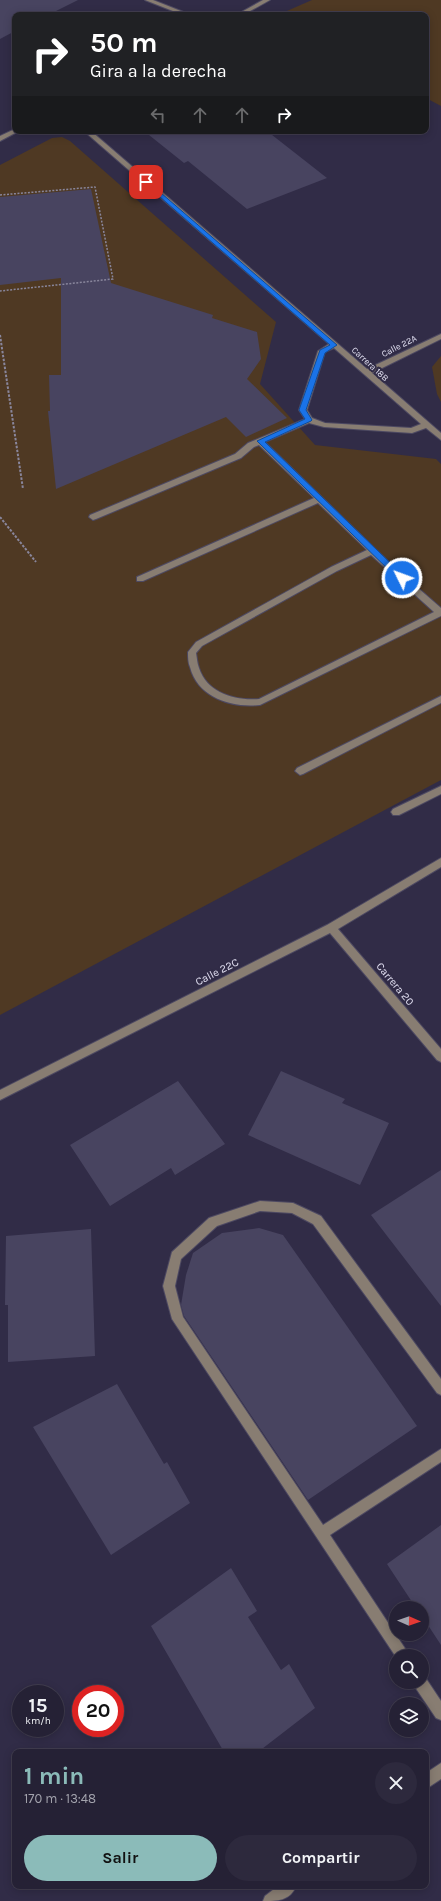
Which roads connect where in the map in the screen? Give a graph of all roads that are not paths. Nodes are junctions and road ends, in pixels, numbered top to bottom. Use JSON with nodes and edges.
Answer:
{"nodes":[{"id":1,"x":148,"y":0,"type":"edge"},
{"id":2,"x":267,"y":0,"type":"edge"},
{"id":3,"x":180,"y":12,"type":"edge"},
{"id":4,"x":245,"y":12,"type":"edge"},
{"id":5,"x":12,"y":133,"type":"edge"},
{"id":6,"x":90,"y":134,"type":"edge"},
{"id":7,"x":0,"y":139,"type":"edge"},
{"id":8,"x":441,"y":336,"type":"edge"},
{"id":9,"x":334,"y":345,"type":"junction"},
{"id":10,"x":366,"y":373,"type":"junction"},
{"id":11,"x":309,"y":420,"type":"junction"},
{"id":12,"x":426,"y":425,"type":"junction"},
{"id":13,"x":441,"y":437,"type":"edge"},
{"id":14,"x":260,"y":441,"type":"junction"},
{"id":15,"x":319,"y":499,"type":"junction"},
{"id":16,"x":93,"y":517,"type":"dead end"},
{"id":17,"x":372,"y":551,"type":"junction"},
{"id":18,"x":140,"y":579,"type":"dead end"},
{"id":19,"x":441,"y":613,"type":"edge"},
{"id":20,"x":441,"y":699,"type":"edge"},
{"id":21,"x":300,"y":772,"type":"dead end"},
{"id":22,"x":441,"y":790,"type":"edge"},
{"id":23,"x":396,"y":812,"type":"dead end"},
{"id":24,"x":441,"y":862,"type":"edge"},
{"id":25,"x":331,"y":928,"type":"junction"},
{"id":26,"x":441,"y":1056,"type":"edge"},
{"id":27,"x":0,"y":1095,"type":"edge"},
{"id":28,"x":441,"y":1389,"type":"edge"},
{"id":29,"x":441,"y":1455,"type":"edge"},
{"id":30,"x":321,"y":1534,"type":"junction"},
{"id":31,"x":398,"y":1649,"type":"edge"},
{"id":32,"x":425,"y":1689,"type":"edge"},
{"id":33,"x":441,"y":1713,"type":"edge"},
{"id":34,"x":441,"y":1770,"type":"edge"},
{"id":35,"x":429,"y":1780,"type":"edge"},
{"id":36,"x":286,"y":1889,"type":"edge"},
{"id":37,"x":270,"y":1901,"type":"edge"}],
"edges":[{"from":1,"to":3,"type":"street"},
{"from":2,"to":4,"type":"street"},
{"from":5,"to":7,"type":"street"},
{"from":6,"to":9,"type":"street","name":"Carrera 18B"},
{"from":8,"to":10,"type":"street","name":"Calle 22A"},
{"from":9,"to":10,"type":"street","name":"Carrera 18B"},
{"from":9,"to":11,"type":"street"},
{"from":10,"to":12,"type":"street","name":"Carrera 18B"},
{"from":11,"to":12,"type":"street"},
{"from":11,"to":14,"type":"street"},
{"from":12,"to":13,"type":"street","name":"Carrera 18B"},
{"from":14,"to":15,"type":"street"},
{"from":14,"to":16,"type":"street"},
{"from":15,"to":17,"type":"street"},
{"from":15,"to":18,"type":"street"},
{"from":17,"to":19,"type":"street"},
{"from":17,"to":19,"type":"street"},
{"from":20,"to":21,"type":"street"},
{"from":22,"to":23,"type":"street"},
{"from":24,"to":25,"type":"street","name":"Calle 22C"},
{"from":25,"to":26,"type":"street","name":"Carrera 20"},
{"from":25,"to":27,"type":"street","name":"Calle 22C"},
{"from":28,"to":30,"type":"street"},
{"from":29,"to":30,"type":"street"},
{"from":30,"to":31,"type":"street"},
{"from":32,"to":33,"type":"street"},
{"from":34,"to":35,"type":"street"},
{"from":36,"to":37,"type":"street"}]}
